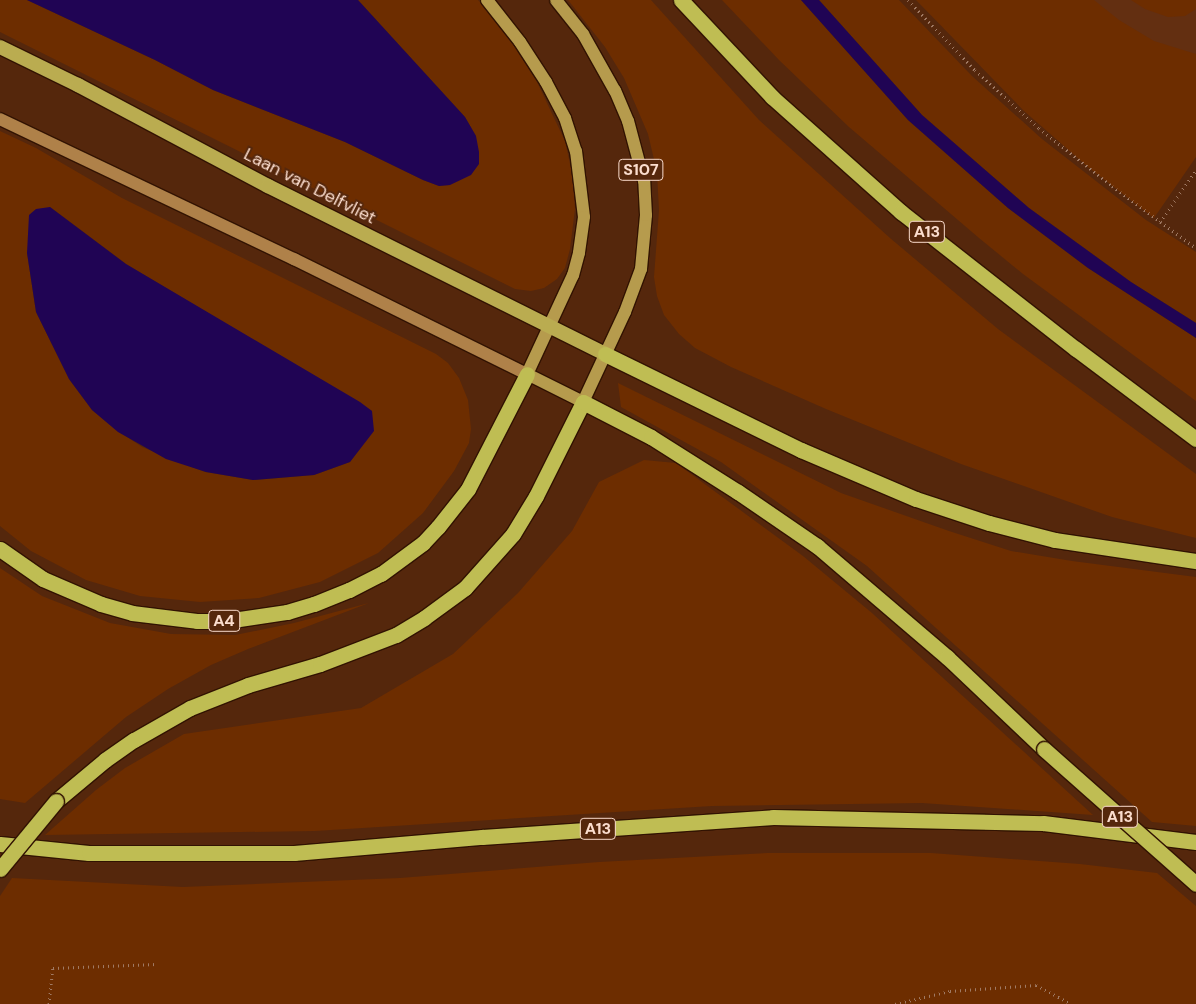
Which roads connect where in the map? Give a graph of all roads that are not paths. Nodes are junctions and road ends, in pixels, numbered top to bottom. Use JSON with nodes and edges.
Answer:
{"nodes":[{"id":1,"x":487,"y":0,"type":"edge"},
{"id":2,"x":556,"y":0,"type":"edge"},
{"id":3,"x":681,"y":0,"type":"edge"},
{"id":4,"x":0,"y":47,"type":"edge"},
{"id":5,"x":0,"y":119,"type":"edge"},
{"id":6,"x":550,"y":324,"type":"junction"},
{"id":7,"x":605,"y":354,"type":"junction"},
{"id":8,"x":527,"y":374,"type":"junction"},
{"id":9,"x":583,"y":402,"type":"junction"},
{"id":10,"x":1196,"y":439,"type":"edge"},
{"id":11,"x":0,"y":550,"type":"edge"},
{"id":12,"x":1196,"y":561,"type":"edge"},
{"id":13,"x":1196,"y":842,"type":"edge"},
{"id":14,"x":0,"y":844,"type":"edge"},
{"id":15,"x":0,"y":869,"type":"edge"},
{"id":16,"x":1196,"y":884,"type":"edge"}],
"edges":[{"from":1,"to":6,"type":"main road"},
{"from":2,"to":7,"type":"main road","number":"S107"},
{"from":3,"to":10,"type":"highway","number":"A13"},
{"from":4,"to":6,"type":"highway","name":"Laan van Delfvliet"},
{"from":5,"to":8,"type":"main road"},
{"from":6,"to":7,"type":"highway","name":"Laan van Delfvliet"},
{"from":6,"to":8,"type":"main road"},
{"from":7,"to":9,"type":"main road","number":"S107"},
{"from":7,"to":12,"type":"highway"},
{"from":8,"to":9,"type":"main road"},
{"from":8,"to":11,"type":"highway","number":"A4"},
{"from":9,"to":15,"type":"highway","bridge":true},
{"from":9,"to":16,"type":"highway","number":"A13","bridge":true},
{"from":13,"to":14,"type":"highway","number":"A13"}]}
